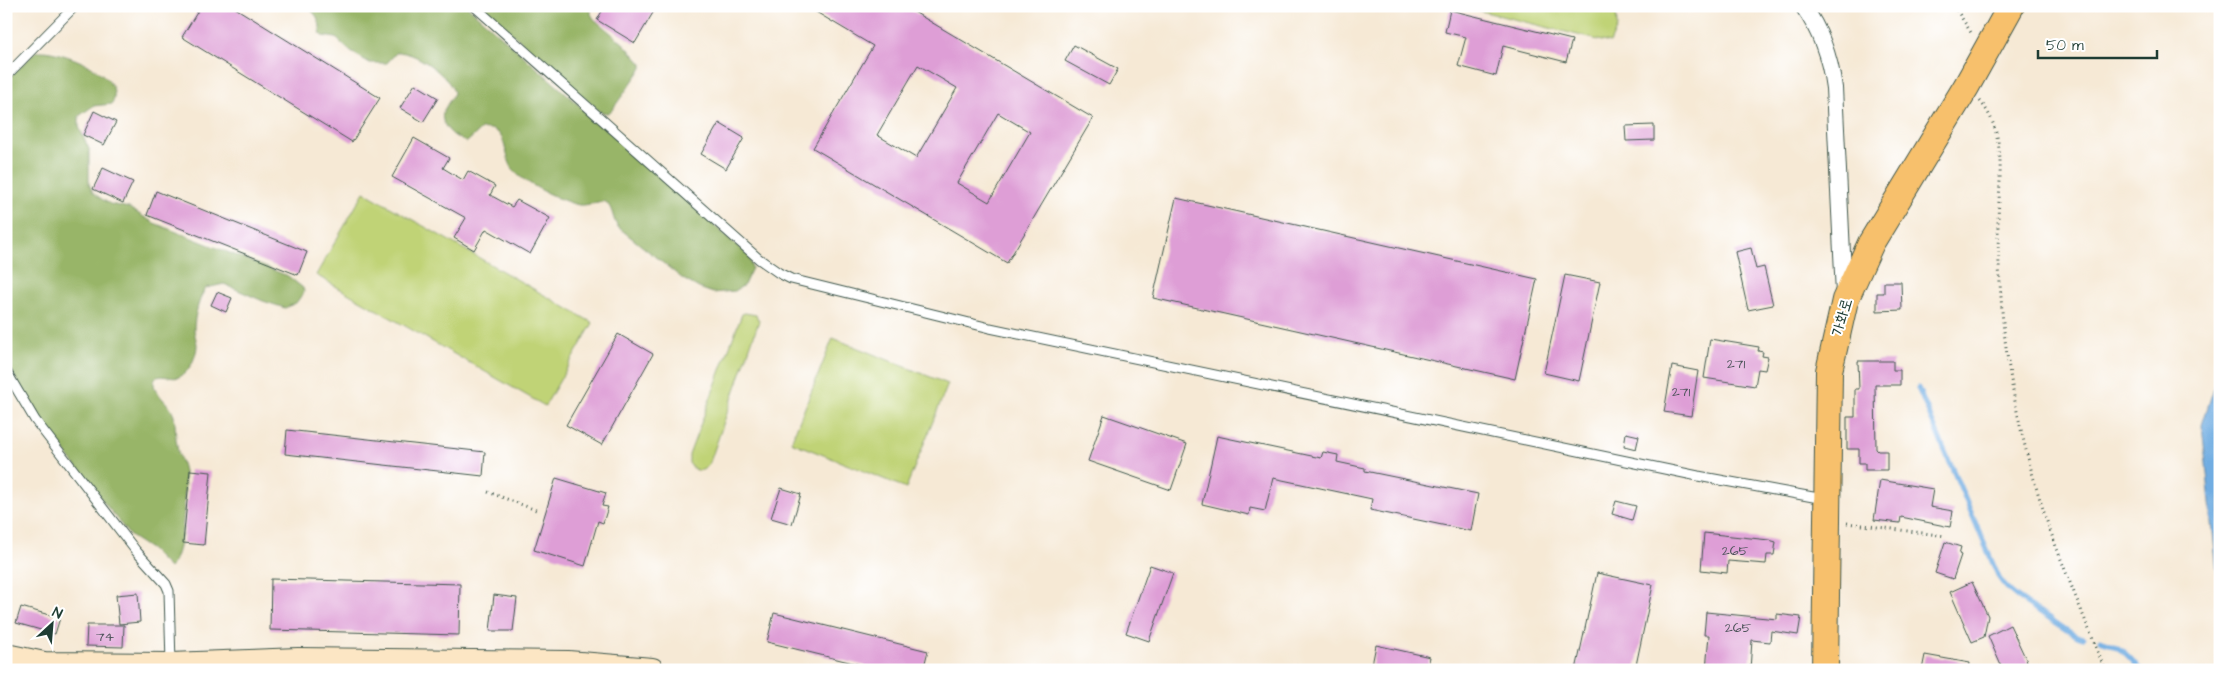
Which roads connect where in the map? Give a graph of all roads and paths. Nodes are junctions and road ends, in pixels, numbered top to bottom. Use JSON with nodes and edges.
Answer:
{"nodes":[{"id":1,"x":75,"y":6,"type":"edge"},
{"id":2,"x":474,"y":6,"type":"edge"},
{"id":3,"x":1802,"y":6,"type":"edge"},
{"id":4,"x":1954,"y":6,"type":"edge"},
{"id":5,"x":2011,"y":6,"type":"edge"},
{"id":6,"x":1982,"y":57,"type":"junction"},
{"id":7,"x":6,"y":76,"type":"edge"},
{"id":8,"x":1966,"y":87,"type":"junction"},
{"id":9,"x":1845,"y":300,"type":"junction"},
{"id":10,"x":6,"y":371,"type":"edge"},
{"id":11,"x":488,"y":492,"type":"dead end"},
{"id":12,"x":536,"y":510,"type":"dead end"},
{"id":13,"x":1826,"y":510,"type":"junction"},
{"id":14,"x":1946,"y":536,"type":"dead end"},
{"id":15,"x":6,"y":656,"type":"edge"},
{"id":16,"x":170,"y":668,"type":"edge"},
{"id":17,"x":652,"y":670,"type":"edge"},
{"id":18,"x":1826,"y":670,"type":"edge"},
{"id":19,"x":2104,"y":670,"type":"edge"}],
"edges":[{"from":1,"to":7,"type":"lane"},
{"from":2,"to":13,"type":"lane"},
{"from":3,"to":9,"type":"street"},
{"from":4,"to":6,"type":"path"},
{"from":5,"to":6,"type":"main road","name":"가화로"},
{"from":6,"to":8,"type":"main road","name":"가화로"},
{"from":8,"to":9,"type":"main road","name":"가화로"},
{"from":8,"to":19,"type":"path"},
{"from":9,"to":13,"type":"main road","name":"가화로"},
{"from":10,"to":16,"type":"lane"},
{"from":11,"to":12,"type":"path"},
{"from":13,"to":14,"type":"path"},
{"from":13,"to":18,"type":"main road","name":"가화로"},
{"from":15,"to":16,"type":"street"},
{"from":16,"to":17,"type":"street"}]}
